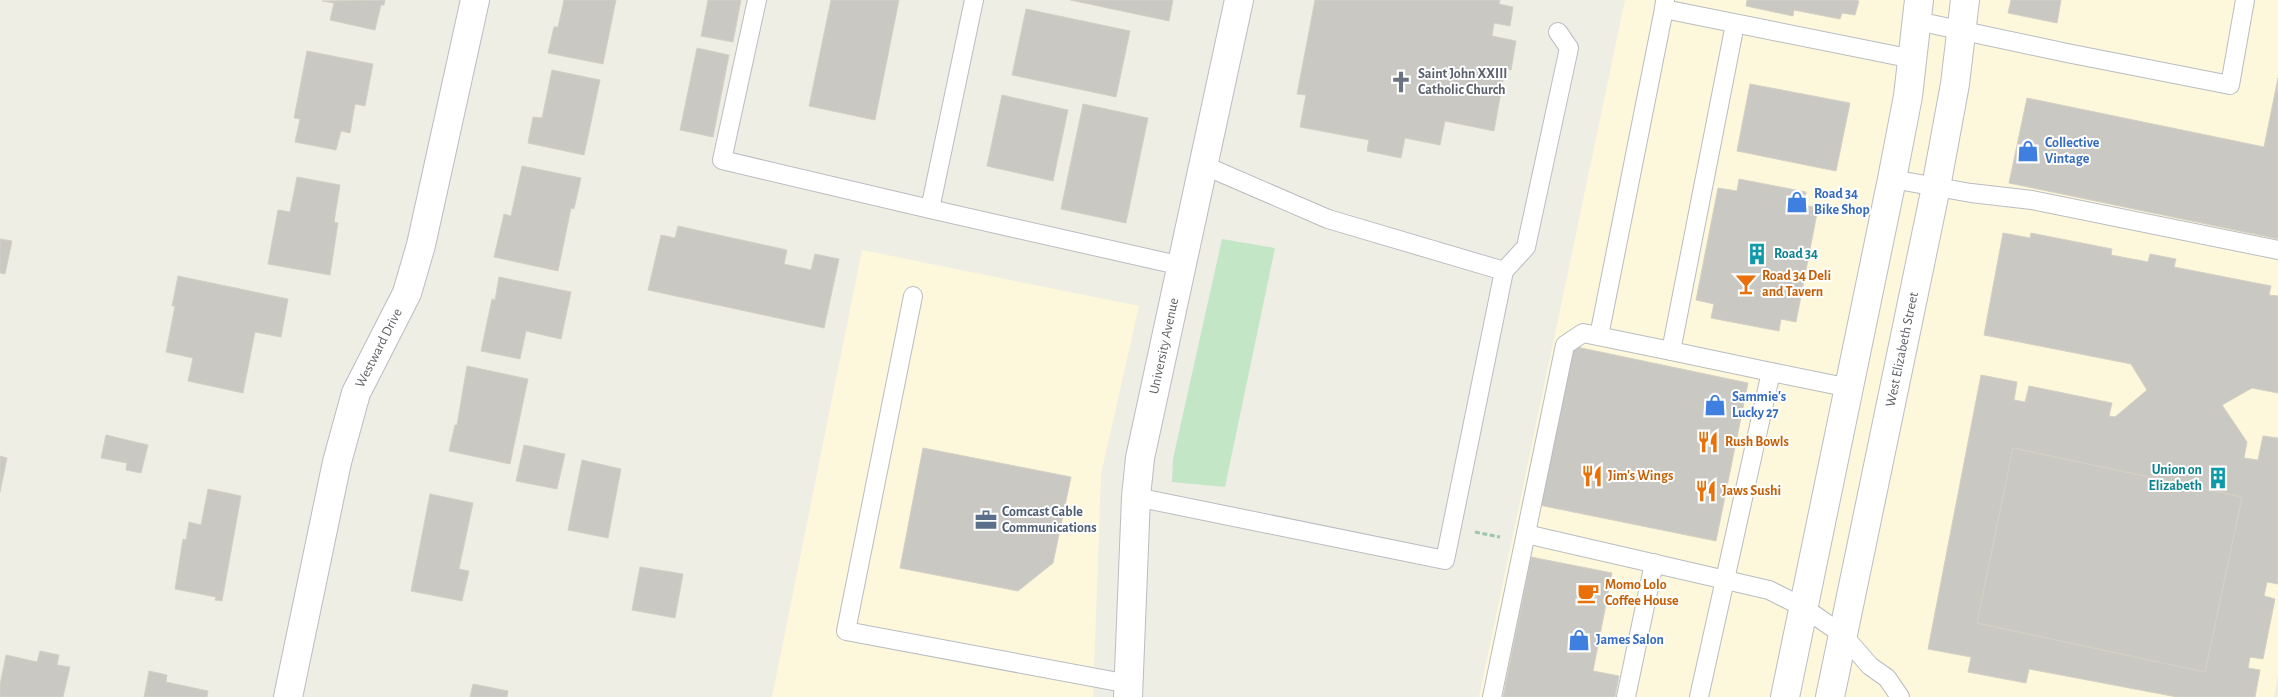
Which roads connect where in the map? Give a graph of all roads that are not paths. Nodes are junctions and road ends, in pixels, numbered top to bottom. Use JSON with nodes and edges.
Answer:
{"nodes":[{"id":1,"x":475,"y":0,"type":"edge"},
{"id":2,"x":757,"y":0,"type":"edge"},
{"id":3,"x":974,"y":0,"type":"edge"},
{"id":4,"x":1239,"y":0,"type":"edge"},
{"id":5,"x":1965,"y":0,"type":"edge"},
{"id":6,"x":2245,"y":0,"type":"edge"},
{"id":7,"x":1665,"y":5,"type":"edge"},
{"id":8,"x":1918,"y":10,"type":"edge"},
{"id":9,"x":1735,"y":24,"type":"junction"},
{"id":10,"x":1962,"y":30,"type":"junction"},
{"id":11,"x":1558,"y":32,"type":"dead end"},
{"id":12,"x":1913,"y":59,"type":"junction"},
{"id":13,"x":1203,"y":165,"type":"junction"},
{"id":14,"x":1892,"y":179,"type":"junction"},
{"id":15,"x":1936,"y":187,"type":"junction"},
{"id":16,"x":930,"y":209,"type":"junction"},
{"id":17,"x":2278,"y":250,"type":"edge"},
{"id":18,"x":1182,"y":266,"type":"junction"},
{"id":19,"x":1504,"y":271,"type":"junction"},
{"id":20,"x":912,"y":296,"type":"dead end"},
{"id":21,"x":1599,"y":336,"type":"junction"},
{"id":22,"x":1671,"y":351,"type":"junction"},
{"id":23,"x":1771,"y":372,"type":"junction"},
{"id":24,"x":1850,"y":388,"type":"junction"},
{"id":25,"x":1136,"y":497,"type":"junction"},
{"id":26,"x":1526,"y":534,"type":"junction"},
{"id":27,"x":1654,"y":564,"type":"junction"},
{"id":28,"x":1726,"y":580,"type":"junction"},
{"id":29,"x":1803,"y":607,"type":"junction"},
{"id":30,"x":1843,"y":635,"type":"junction"},
{"id":31,"x":1129,"y":690,"type":"edge"},
{"id":32,"x":288,"y":697,"type":"edge"},
{"id":33,"x":1492,"y":697,"type":"edge"},
{"id":34,"x":1626,"y":697,"type":"edge"},
{"id":35,"x":1700,"y":697,"type":"edge"},
{"id":36,"x":1785,"y":697,"type":"edge"},
{"id":37,"x":1830,"y":697,"type":"edge"},
{"id":38,"x":1900,"y":697,"type":"edge"}],
"edges":[{"from":1,"to":32,"type":"street","name":"Westward Drive"},
{"from":2,"to":16,"type":"lane"},
{"from":3,"to":16,"type":"lane"},
{"from":4,"to":13,"type":"street","name":"University Avenue"},
{"from":5,"to":10,"type":"street","name":"West Elizabeth Street"},
{"from":6,"to":10,"type":"lane"},
{"from":7,"to":9,"type":"lane"},
{"from":7,"to":21,"type":"lane"},
{"from":8,"to":10,"type":"lane"},
{"from":8,"to":12,"type":"street"},
{"from":9,"to":12,"type":"lane"},
{"from":9,"to":22,"type":"lane"},
{"from":10,"to":15,"type":"street","name":"West Elizabeth Street"},
{"from":11,"to":19,"type":"lane"},
{"from":12,"to":14,"type":"street"},
{"from":13,"to":18,"type":"street","name":"University Avenue"},
{"from":13,"to":19,"type":"lane"},
{"from":14,"to":15,"type":"lane"},
{"from":14,"to":24,"type":"street"},
{"from":15,"to":17,"type":"lane"},
{"from":15,"to":30,"type":"street","name":"West Elizabeth Street"},
{"from":16,"to":18,"type":"lane"},
{"from":18,"to":25,"type":"street","name":"University Avenue"},
{"from":19,"to":25,"type":"lane"},
{"from":20,"to":31,"type":"lane"},
{"from":21,"to":22,"type":"lane"},
{"from":21,"to":26,"type":"lane"},
{"from":22,"to":23,"type":"lane"},
{"from":23,"to":24,"type":"lane"},
{"from":23,"to":28,"type":"lane"},
{"from":24,"to":29,"type":"street"},
{"from":25,"to":31,"type":"street","name":"University Avenue"},
{"from":26,"to":27,"type":"lane"},
{"from":26,"to":33,"type":"lane"},
{"from":27,"to":28,"type":"lane"},
{"from":27,"to":34,"type":"lane"},
{"from":28,"to":29,"type":"lane"},
{"from":28,"to":35,"type":"lane"},
{"from":29,"to":30,"type":"lane"},
{"from":29,"to":36,"type":"street"},
{"from":30,"to":37,"type":"street","name":"West Elizabeth Street"},
{"from":30,"to":38,"type":"lane"}]}
